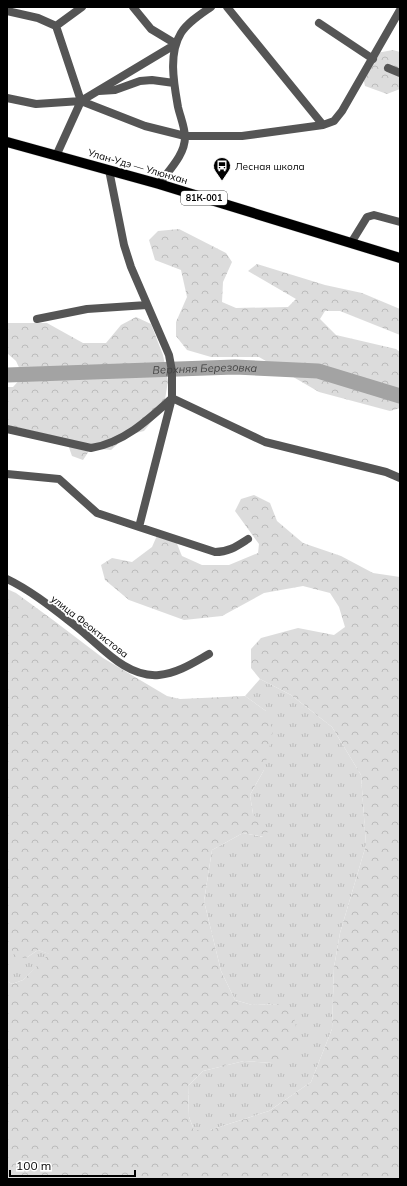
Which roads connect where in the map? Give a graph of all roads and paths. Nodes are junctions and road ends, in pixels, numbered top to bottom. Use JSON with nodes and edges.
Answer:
{"nodes":[{"id":1,"x":82,"y":7,"type":"edge"},
{"id":2,"x":133,"y":7,"type":"edge"},
{"id":3,"x":211,"y":7,"type":"edge"},
{"id":4,"x":227,"y":7,"type":"edge"},
{"id":5,"x":400,"y":10,"type":"edge"},
{"id":6,"x":7,"y":11,"type":"edge"},
{"id":7,"x":319,"y":23,"type":"dead end"},
{"id":8,"x":56,"y":26,"type":"junction"},
{"id":9,"x":176,"y":44,"type":"junction"},
{"id":10,"x":373,"y":58,"type":"junction"},
{"id":11,"x":388,"y":68,"type":"dead end"},
{"id":12,"x":400,"y":73,"type":"edge"},
{"id":13,"x":174,"y":83,"type":"junction"},
{"id":14,"x":98,"y":91,"type":"junction"},
{"id":15,"x":7,"y":98,"type":"edge"},
{"id":16,"x":81,"y":101,"type":"junction"},
{"id":17,"x":323,"y":125,"type":"junction"},
{"id":18,"x":185,"y":136,"type":"junction"},
{"id":19,"x":7,"y":142,"type":"edge"},
{"id":20,"x":56,"y":156,"type":"junction"},
{"id":21,"x":108,"y":170,"type":"junction"},
{"id":22,"x":159,"y":184,"type":"junction"},
{"id":23,"x":400,"y":222,"type":"edge"},
{"id":24,"x":351,"y":243,"type":"junction"},
{"id":25,"x":400,"y":258,"type":"edge"},
{"id":26,"x":147,"y":305,"type":"junction"},
{"id":27,"x":37,"y":319,"type":"dead end"},
{"id":28,"x":172,"y":398,"type":"junction"},
{"id":29,"x":7,"y":429,"type":"edge"},
{"id":30,"x":7,"y":474,"type":"edge"},
{"id":31,"x":400,"y":478,"type":"edge"},
{"id":32,"x":139,"y":527,"type":"junction"},
{"id":33,"x":248,"y":539,"type":"dead end"},
{"id":34,"x":7,"y":579,"type":"edge"},
{"id":35,"x":209,"y":654,"type":"dead end"}],
"edges":[{"from":1,"to":8,"type":"street"},
{"from":2,"to":9,"type":"street"},
{"from":3,"to":9,"type":"street"},
{"from":4,"to":17,"type":"street"},
{"from":5,"to":10,"type":"street"},
{"from":6,"to":8,"type":"street"},
{"from":7,"to":10,"type":"street"},
{"from":8,"to":16,"type":"street"},
{"from":9,"to":13,"type":"street"},
{"from":9,"to":14,"type":"street"},
{"from":10,"to":17,"type":"street"},
{"from":11,"to":12,"type":"street"},
{"from":13,"to":14,"type":"street"},
{"from":13,"to":18,"type":"street"},
{"from":14,"to":16,"type":"street"},
{"from":15,"to":16,"type":"street"},
{"from":16,"to":18,"type":"street"},
{"from":16,"to":20,"type":"street"},
{"from":17,"to":18,"type":"street"},
{"from":18,"to":22,"type":"street"},
{"from":19,"to":20,"type":"main road","name":"Улан-Удэ — Улюнхан","number":"81К-001"},
{"from":20,"to":21,"type":"main road","name":"Улан-Удэ — Улюнхан","number":"81К-001"},
{"from":21,"to":22,"type":"main road","name":"Улан-Удэ — Улюнхан","number":"81К-001"},
{"from":21,"to":26,"type":"street"},
{"from":22,"to":24,"type":"main road","name":"Улан-Удэ — Улюнхан","number":"81К-001"},
{"from":23,"to":24,"type":"street"},
{"from":24,"to":25,"type":"main road","name":"Улан-Удэ — Улюнхан","number":"81К-001"},
{"from":26,"to":27,"type":"street"},
{"from":26,"to":28,"type":"street"},
{"from":28,"to":29,"type":"street"},
{"from":28,"to":31,"type":"street"},
{"from":28,"to":32,"type":"street"},
{"from":30,"to":32,"type":"street"},
{"from":32,"to":33,"type":"street"},
{"from":34,"to":35,"type":"street","name":"улица Феоктистова"}]}
